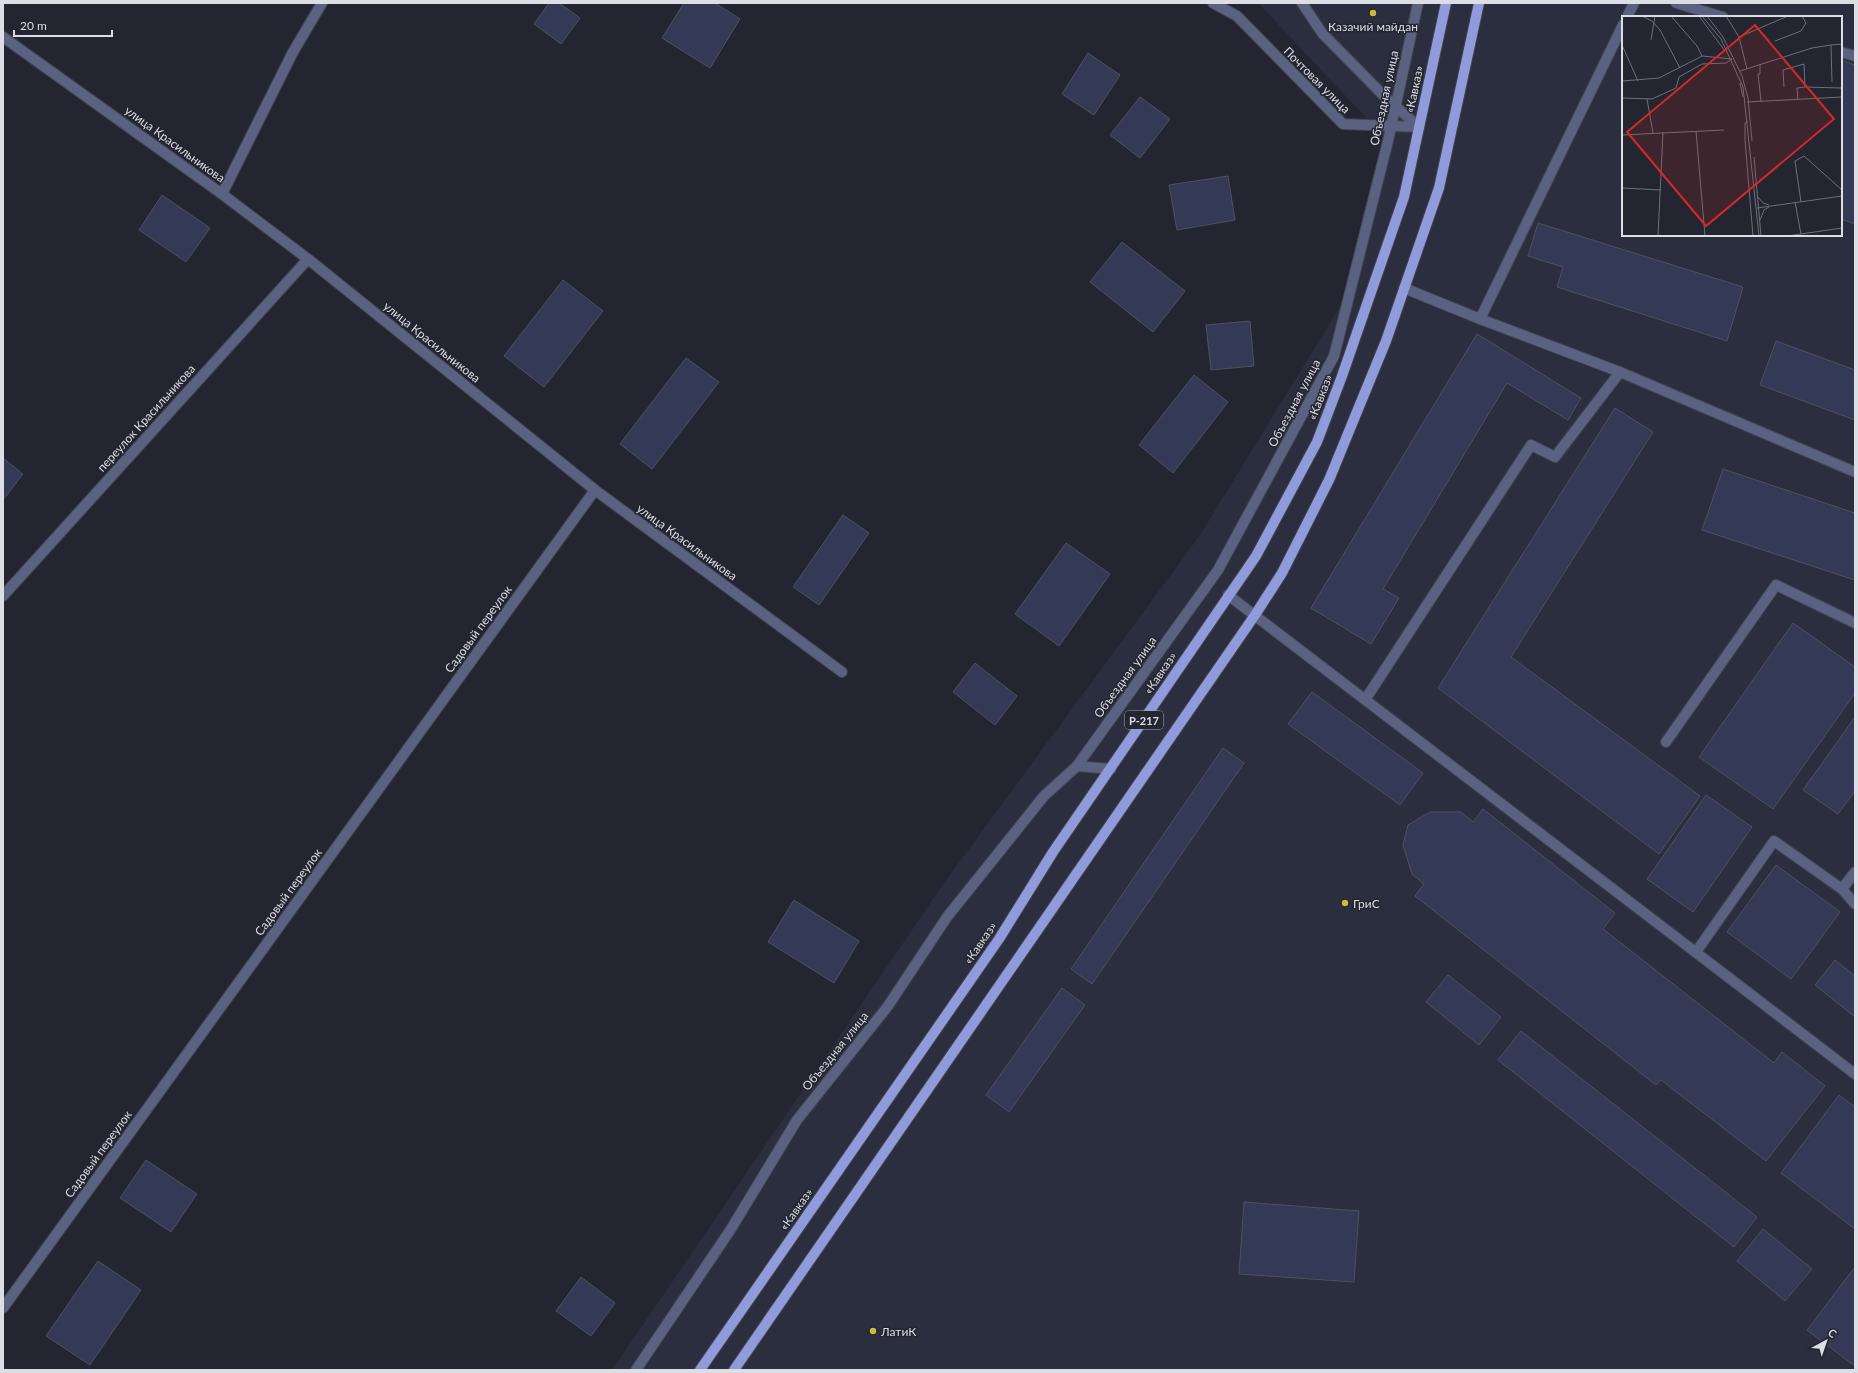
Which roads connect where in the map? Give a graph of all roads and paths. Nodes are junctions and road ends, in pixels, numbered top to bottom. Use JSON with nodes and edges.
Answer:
{"nodes":[{"id":1,"x":322,"y":3,"type":"edge"},
{"id":2,"x":1213,"y":3,"type":"edge"},
{"id":3,"x":1302,"y":3,"type":"edge"},
{"id":4,"x":1418,"y":3,"type":"edge"},
{"id":5,"x":1446,"y":3,"type":"edge"},
{"id":6,"x":1479,"y":3,"type":"edge"},
{"id":7,"x":1634,"y":3,"type":"edge"},
{"id":8,"x":1676,"y":3,"type":"edge"},
{"id":9,"x":1628,"y":16,"type":"edge"},
{"id":10,"x":1720,"y":16,"type":"edge"},
{"id":11,"x":1622,"y":27,"type":"edge"},
{"id":12,"x":3,"y":37,"type":"edge"},
{"id":13,"x":1842,"y":52,"type":"edge"},
{"id":14,"x":1855,"y":56,"type":"edge"},
{"id":15,"x":1395,"y":106,"type":"junction"},
{"id":16,"x":1391,"y":126,"type":"junction"},
{"id":17,"x":1419,"y":127,"type":"junction"},
{"id":18,"x":222,"y":194,"type":"junction"},
{"id":19,"x":308,"y":259,"type":"junction"},
{"id":20,"x":1404,"y":288,"type":"junction"},
{"id":21,"x":1480,"y":319,"type":"junction"},
{"id":22,"x":1620,"y":372,"type":"junction"},
{"id":23,"x":1855,"y":472,"type":"edge"},
{"id":24,"x":595,"y":490,"type":"junction"},
{"id":25,"x":1228,"y":595,"type":"junction"},
{"id":26,"x":3,"y":596,"type":"edge"},
{"id":27,"x":1255,"y":615,"type":"junction"},
{"id":28,"x":1855,"y":623,"type":"edge"},
{"id":29,"x":842,"y":672,"type":"dead end"},
{"id":30,"x":1365,"y":700,"type":"junction"},
{"id":31,"x":1666,"y":742,"type":"dead end"},
{"id":32,"x":1077,"y":766,"type":"junction"},
{"id":33,"x":1111,"y":769,"type":"junction"},
{"id":34,"x":1855,"y":872,"type":"edge"},
{"id":35,"x":1842,"y":889,"type":"junction"},
{"id":36,"x":1855,"y":904,"type":"edge"},
{"id":37,"x":1696,"y":952,"type":"junction"},
{"id":38,"x":1855,"y":1074,"type":"edge"},
{"id":39,"x":3,"y":1308,"type":"edge"},
{"id":40,"x":636,"y":1370,"type":"edge"},
{"id":41,"x":700,"y":1370,"type":"edge"},
{"id":42,"x":734,"y":1370,"type":"edge"}],
"edges":[{"from":1,"to":18,"type":"street"},
{"from":2,"to":16,"type":"street","name":"Почтовая улица"},
{"from":3,"to":15,"type":"street"},
{"from":4,"to":15,"type":"street","name":"Объездная улица"},
{"from":5,"to":17,"type":"main road","name":"«Кавказ»","number":"Р-217"},
{"from":6,"to":20,"type":"main road","number":"Р-217"},
{"from":7,"to":9,"type":"street"},
{"from":8,"to":10,"type":"street"},
{"from":11,"to":21,"type":"street"},
{"from":12,"to":18,"type":"street","name":"улица Красильникова"},
{"from":13,"to":14,"type":"street"},
{"from":15,"to":16,"type":"street","name":"Объездная улица"},
{"from":15,"to":17,"type":"street"},
{"from":16,"to":17,"type":"street","name":"Почтовая улица"},
{"from":16,"to":32,"type":"street","name":"Объездная улица"},
{"from":17,"to":25,"type":"main road","name":"«Кавказ»","number":"Р-217"},
{"from":18,"to":19,"type":"street","name":"улица Красильникова"},
{"from":19,"to":24,"type":"street","name":"улица Красильникова"},
{"from":19,"to":26,"type":"street","name":"переулок Красильникова"},
{"from":20,"to":21,"type":"street"},
{"from":20,"to":27,"type":"main road","number":"Р-217"},
{"from":21,"to":22,"type":"street"},
{"from":22,"to":23,"type":"street"},
{"from":22,"to":30,"type":"street"},
{"from":24,"to":29,"type":"street","name":"улица Красильникова"},
{"from":24,"to":39,"type":"street","name":"Садовый переулок"},
{"from":25,"to":27,"type":"street"},
{"from":25,"to":33,"type":"main road","name":"«Кавказ»","number":"Р-217"},
{"from":27,"to":30,"type":"street"},
{"from":27,"to":42,"type":"main road","number":"Р-217"},
{"from":28,"to":31,"type":"street"},
{"from":30,"to":37,"type":"street"},
{"from":32,"to":33,"type":"street"},
{"from":32,"to":40,"type":"street","name":"Объездная улица"},
{"from":33,"to":41,"type":"main road","name":"«Кавказ»","number":"Р-217"},
{"from":34,"to":35,"type":"street"},
{"from":35,"to":36,"type":"street"},
{"from":35,"to":37,"type":"street"},
{"from":37,"to":38,"type":"street"}]}
